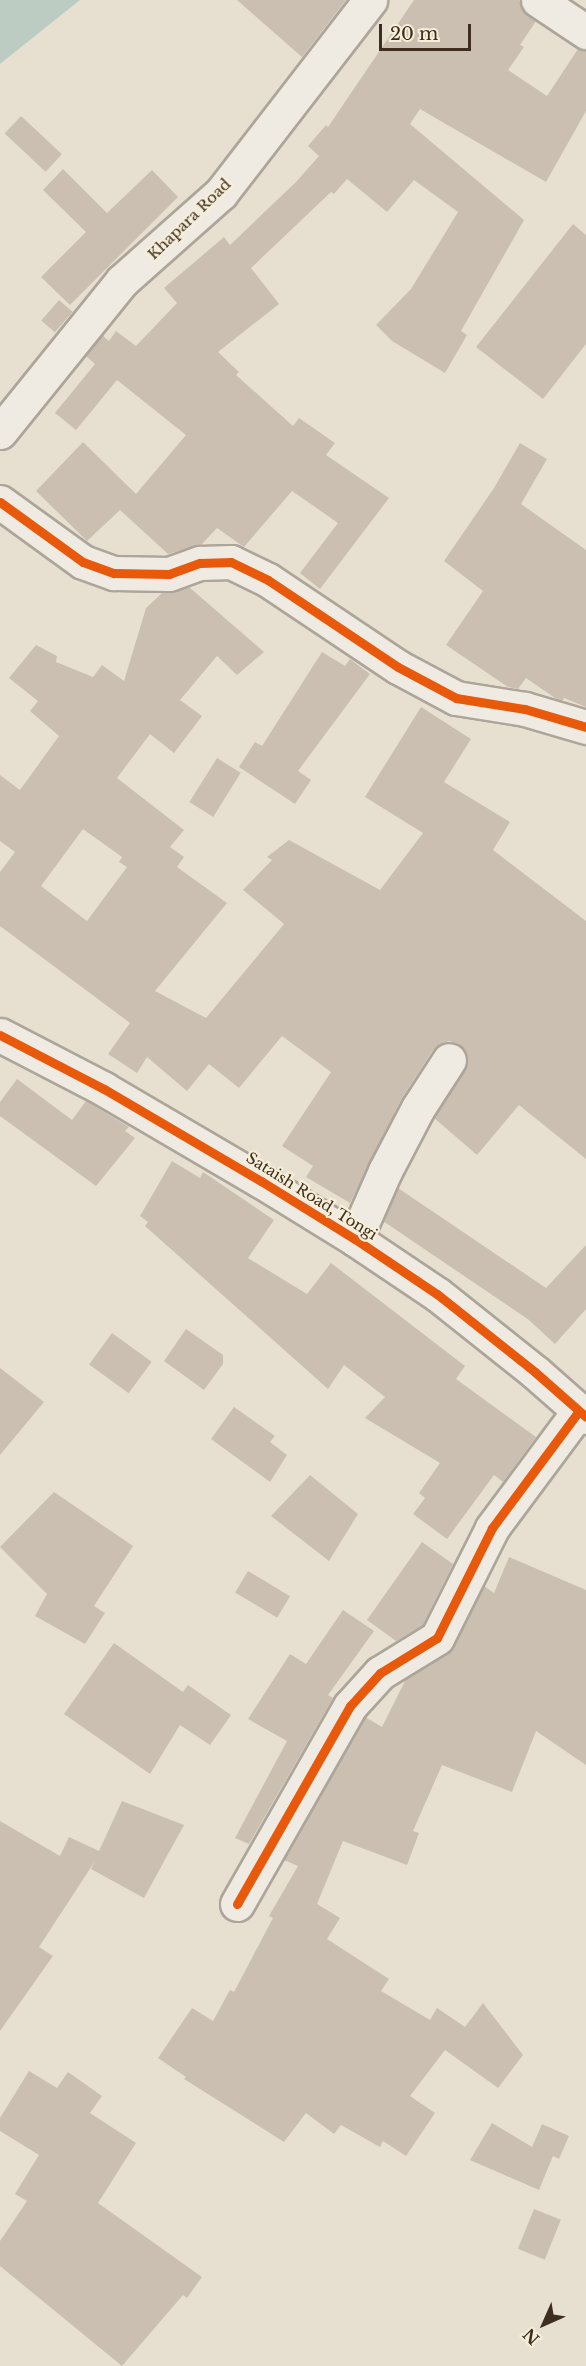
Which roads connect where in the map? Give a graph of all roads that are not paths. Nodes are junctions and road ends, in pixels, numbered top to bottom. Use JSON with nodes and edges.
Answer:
{"nodes":[{"id":1,"x":370,"y":0,"type":"edge"},
{"id":2,"x":538,"y":0,"type":"edge"},
{"id":3,"x":586,"y":32,"type":"edge"},
{"id":4,"x":0,"y":432,"type":"edge"},
{"id":5,"x":0,"y":502,"type":"edge"},
{"id":6,"x":586,"y":727,"type":"edge"},
{"id":7,"x":1,"y":1038,"type":"edge"},
{"id":8,"x":449,"y":1060,"type":"dead end"},
{"id":9,"x":355,"y":1239,"type":"junction"},
{"id":10,"x":582,"y":1414,"type":"edge"},
{"id":11,"x":237,"y":1904,"type":"dead end"}],
"edges":[{"from":1,"to":4,"type":"street","name":"Khapara Road"},
{"from":2,"to":3,"type":"street"},
{"from":5,"to":6,"type":"street"},
{"from":7,"to":9,"type":"street","name":"Sataish Road, Tongi"},
{"from":8,"to":9,"type":"street"},
{"from":9,"to":10,"type":"street","name":"Sataish Road, Tongi"},
{"from":10,"to":11,"type":"street"}]}
